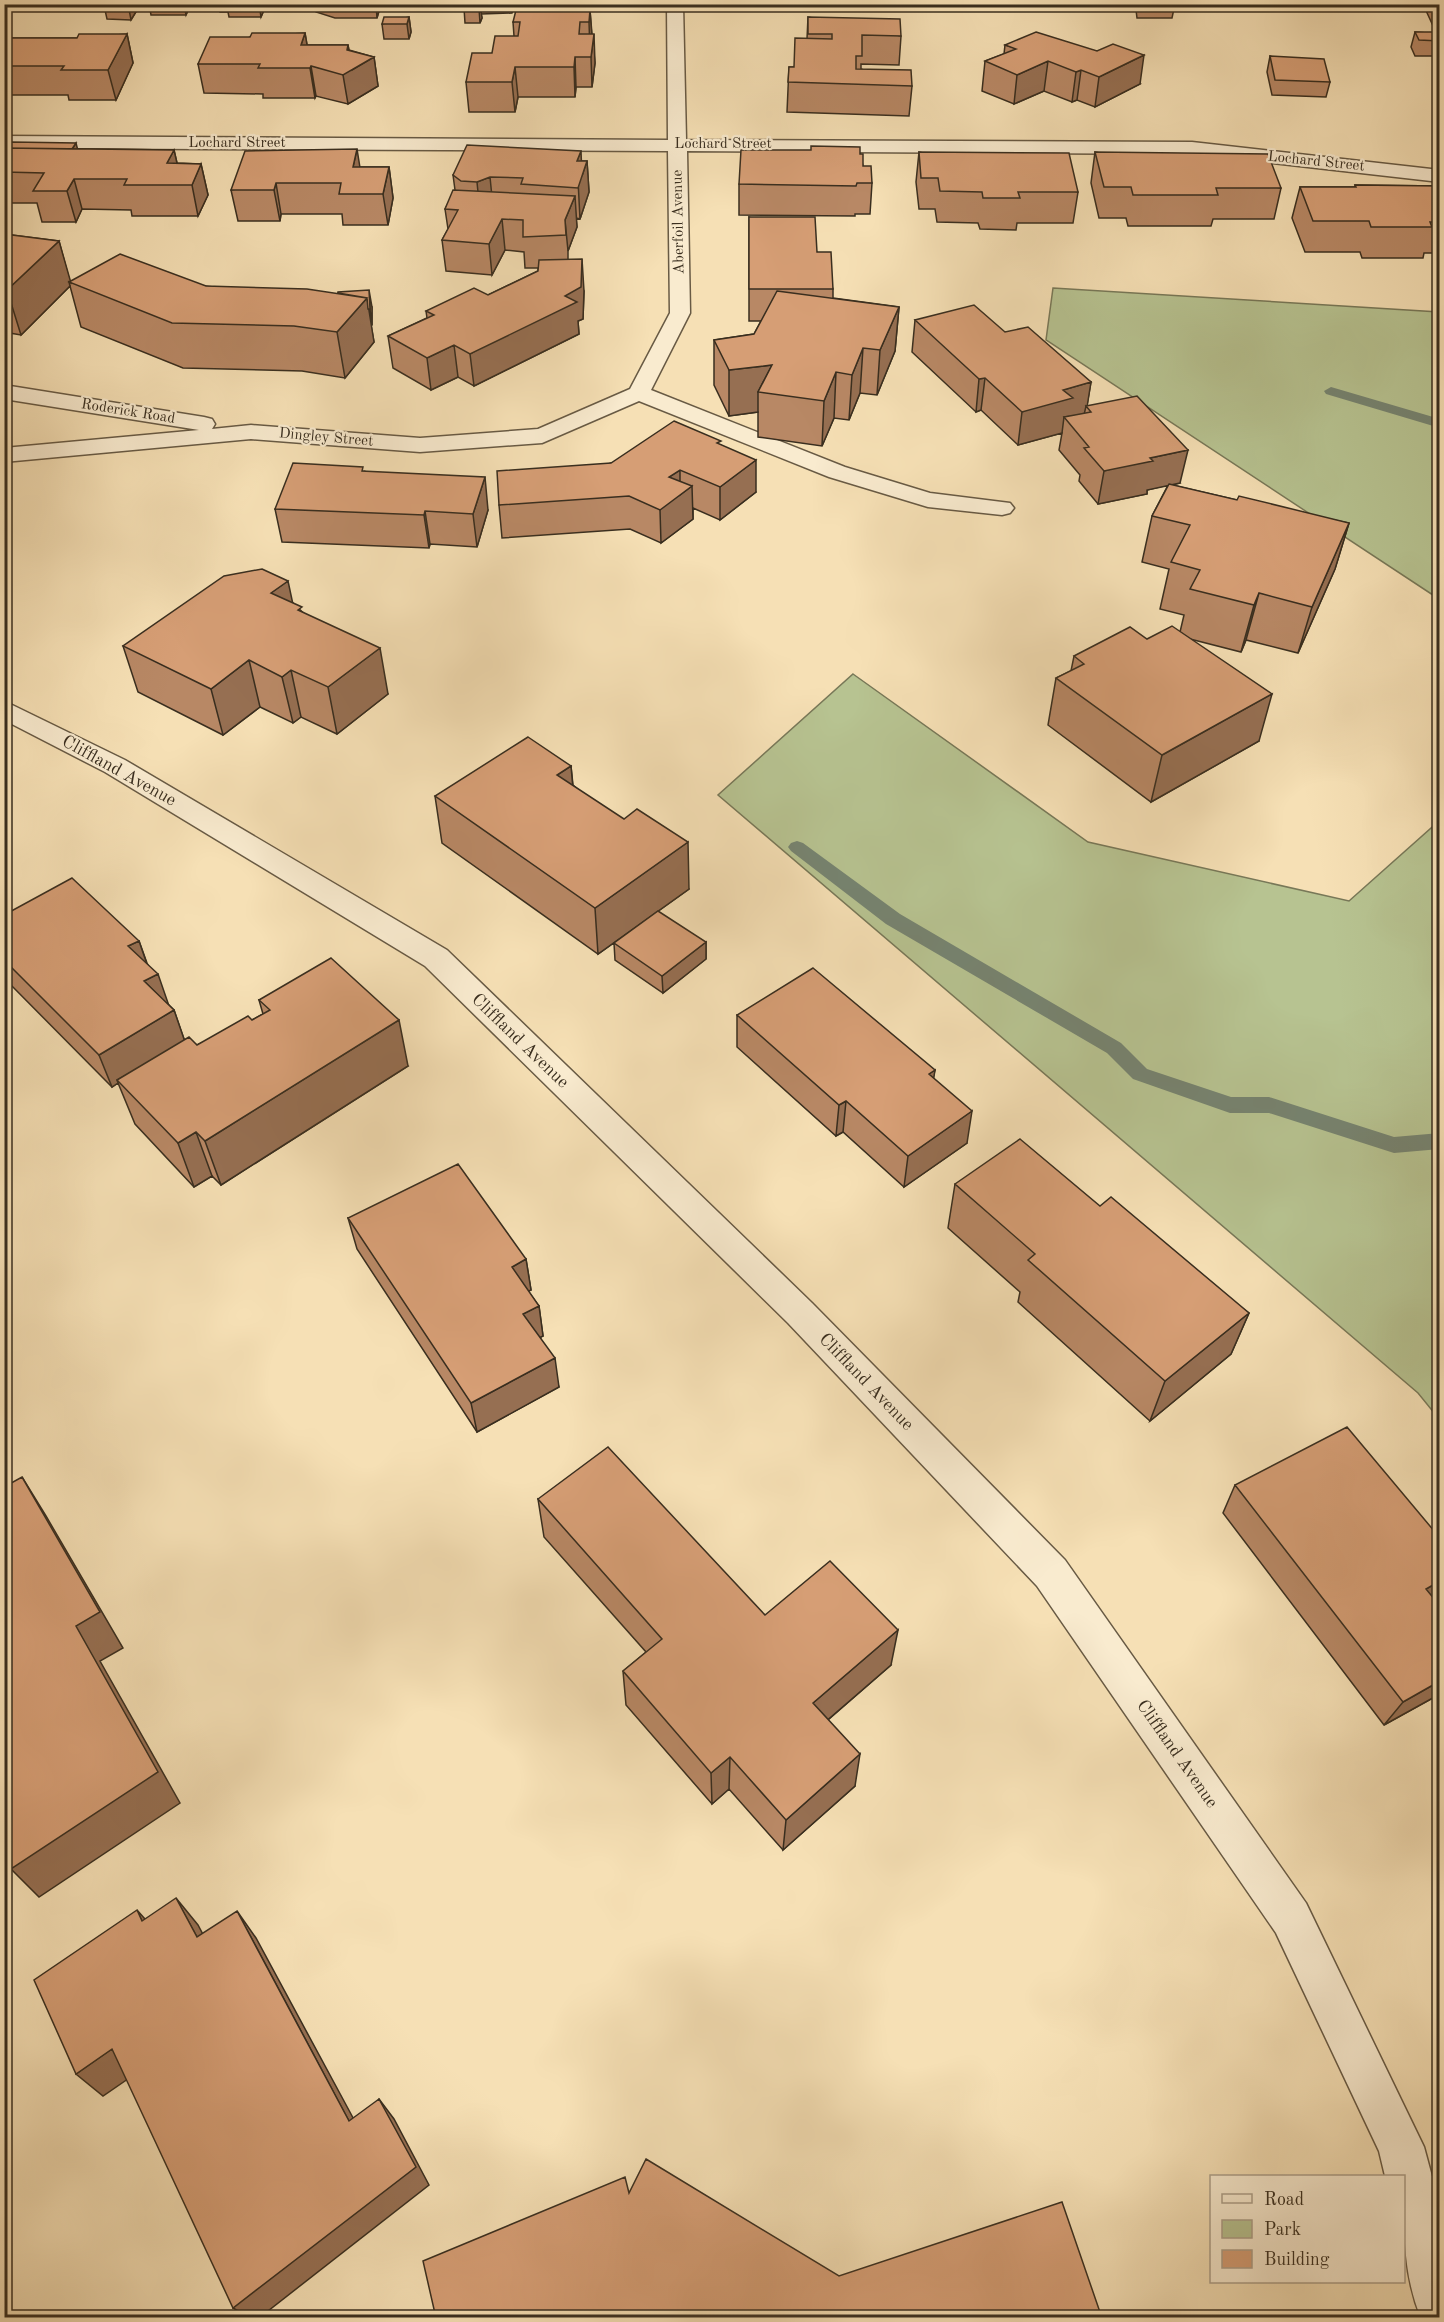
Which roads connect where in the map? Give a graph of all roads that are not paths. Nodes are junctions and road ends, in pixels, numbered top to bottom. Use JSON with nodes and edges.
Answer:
{"nodes":[{"id":1,"x":675,"y":4,"type":"edge"},
{"id":2,"x":4,"y":142,"type":"edge"},
{"id":3,"x":678,"y":144,"type":"junction"},
{"id":4,"x":1440,"y":176,"type":"edge"},
{"id":5,"x":4,"y":392,"type":"edge"},
{"id":6,"x":639,"y":393,"type":"junction"},
{"id":7,"x":251,"y":432,"type":"junction"},
{"id":8,"x":4,"y":455,"type":"edge"},
{"id":9,"x":1002,"y":508,"type":"dead end"},
{"id":10,"x":4,"y":709,"type":"edge"},
{"id":11,"x":1440,"y":2305,"type":"edge"}],
"edges":[{"from":1,"to":3,"type":"street","name":"Aberfoil Avenue"},
{"from":2,"to":3,"type":"street","name":"Lochard Street"},
{"from":3,"to":4,"type":"street","name":"Lochard Street"},
{"from":3,"to":6,"type":"street","name":"Aberfoil Avenue"},
{"from":5,"to":7,"type":"street","name":"Roderick Road"},
{"from":6,"to":7,"type":"street","name":"Dingley Street"},
{"from":6,"to":9,"type":"street"},
{"from":7,"to":8,"type":"street","name":"Dingley Street"},
{"from":10,"to":11,"type":"street","name":"Cliffland Avenue"}]}
